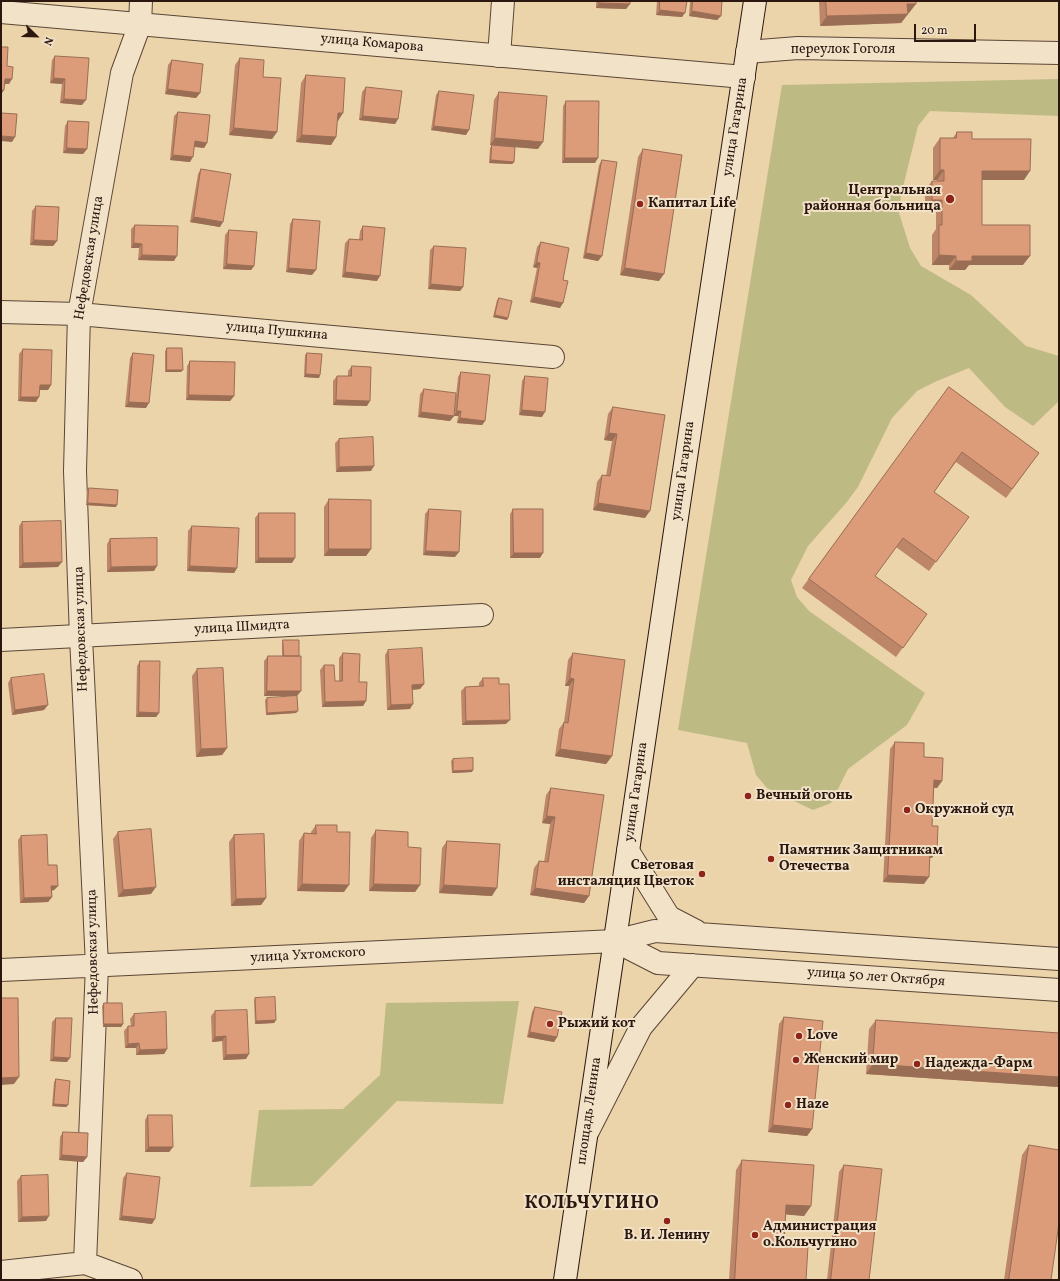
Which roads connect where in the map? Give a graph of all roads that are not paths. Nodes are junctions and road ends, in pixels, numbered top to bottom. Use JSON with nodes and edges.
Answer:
{"nodes":[{"id":1,"x":141,"y":1,"type":"edge"},
{"id":2,"x":503,"y":1,"type":"edge"},
{"id":3,"x":755,"y":1,"type":"edge"},
{"id":4,"x":1,"y":12,"type":"edge"},
{"id":5,"x":140,"y":24,"type":"junction"},
{"id":6,"x":747,"y":52,"type":"junction"},
{"id":7,"x":1059,"y":53,"type":"edge"},
{"id":8,"x":499,"y":56,"type":"junction"},
{"id":9,"x":744,"y":77,"type":"junction"},
{"id":10,"x":1,"y":312,"type":"edge"},
{"id":11,"x":79,"y":314,"type":"junction"},
{"id":12,"x":554,"y":357,"type":"dead end"},
{"id":13,"x":482,"y":615,"type":"dead end"},
{"id":14,"x":81,"y":637,"type":"junction"},
{"id":15,"x":1,"y":640,"type":"edge"},
{"id":16,"x":628,"y":851,"type":"junction"},
{"id":17,"x":703,"y":935,"type":"junction"},
{"id":18,"x":615,"y":941,"type":"junction"},
{"id":19,"x":1059,"y":959,"type":"edge"},
{"id":20,"x":97,"y":965,"type":"junction"},
{"id":21,"x":693,"y":965,"type":"junction"},
{"id":22,"x":1,"y":970,"type":"edge"},
{"id":23,"x":1059,"y":990,"type":"edge"},
{"id":24,"x":587,"y":1134,"type":"junction"},
{"id":25,"x":85,"y":1263,"type":"junction"},
{"id":26,"x":1,"y":1272,"type":"edge"},
{"id":27,"x":131,"y":1280,"type":"edge"},
{"id":28,"x":566,"y":1280,"type":"edge"}],
"edges":[{"from":1,"to":5,"type":"street","name":"Нефедовская улица"},
{"from":2,"to":8,"type":"street"},
{"from":3,"to":6,"type":"street","name":"улица Гагарина"},
{"from":4,"to":5,"type":"street","name":"улица Комарова"},
{"from":5,"to":8,"type":"street","name":"улица Комарова"},
{"from":5,"to":11,"type":"street","name":"Нефедовская улица"},
{"from":6,"to":7,"type":"street","name":"переулок Гоголя"},
{"from":6,"to":9,"type":"street","name":"улица Гагарина"},
{"from":8,"to":9,"type":"street","name":"улица Комарова"},
{"from":9,"to":16,"type":"street","name":"улица Гагарина"},
{"from":10,"to":11,"type":"street","name":"улица Пушкина"},
{"from":11,"to":12,"type":"street","name":"улица Пушкина"},
{"from":11,"to":14,"type":"street","name":"Нефедовская улица"},
{"from":13,"to":14,"type":"street","name":"улица Шмидта"},
{"from":14,"to":15,"type":"street","name":"улица Шмидта"},
{"from":14,"to":20,"type":"street","name":"Нефедовская улица"},
{"from":16,"to":17,"type":"street"},
{"from":16,"to":18,"type":"street","name":"улица Гагарина"},
{"from":17,"to":18,"type":"street"},
{"from":17,"to":19,"type":"street"},
{"from":18,"to":20,"type":"street","name":"улица Ухтомского"},
{"from":18,"to":21,"type":"street","name":"улица 50 лет Октября"},
{"from":18,"to":24,"type":"street","name":"площадь Ленина"},
{"from":20,"to":22,"type":"street","name":"улица Ухтомского"},
{"from":20,"to":25,"type":"street","name":"Нефедовская улица"},
{"from":21,"to":23,"type":"street","name":"улица 50 лет Октября"},
{"from":21,"to":24,"type":"street"},
{"from":24,"to":28,"type":"street","name":"площадь Ленина"},
{"from":25,"to":26,"type":"street"},
{"from":25,"to":27,"type":"street"}]}
